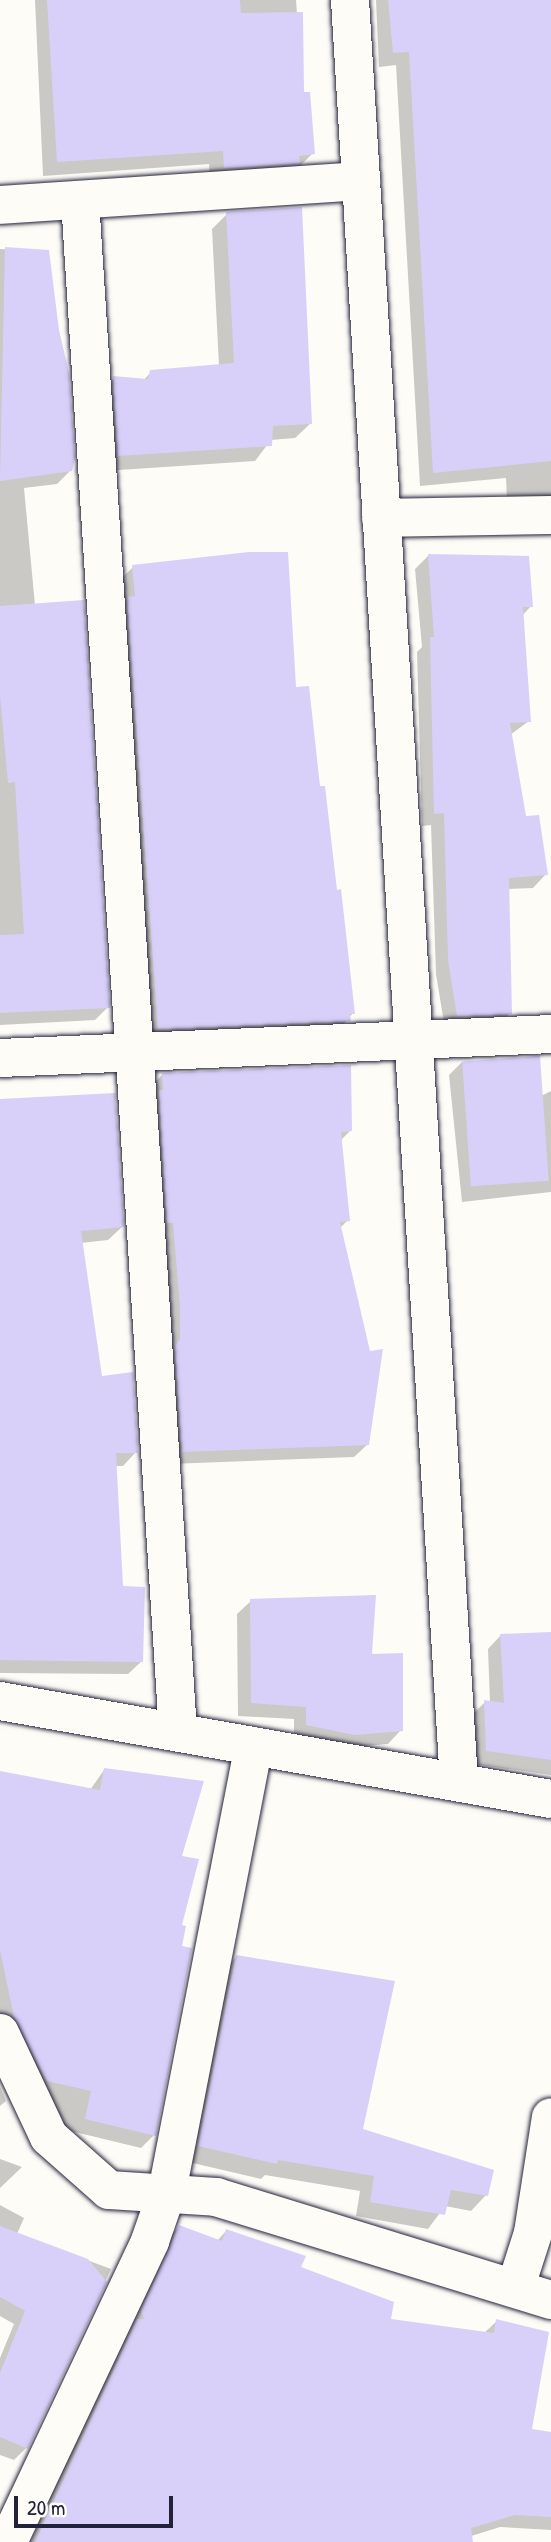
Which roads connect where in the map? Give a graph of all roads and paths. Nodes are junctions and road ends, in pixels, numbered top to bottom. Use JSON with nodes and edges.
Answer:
{"nodes":[{"id":1,"x":350,"y":0,"type":"edge"},
{"id":2,"x":361,"y":181,"type":"junction"},
{"id":3,"x":80,"y":200,"type":"junction"},
{"id":4,"x":0,"y":205,"type":"edge"},
{"id":5,"x":551,"y":515,"type":"edge"},
{"id":6,"x":381,"y":518,"type":"junction"},
{"id":7,"x":551,"y":1034,"type":"edge"},
{"id":8,"x":413,"y":1040,"type":"junction"},
{"id":9,"x":135,"y":1052,"type":"junction"},
{"id":10,"x":0,"y":1058,"type":"edge"},
{"id":11,"x":0,"y":1702,"type":"edge"},
{"id":12,"x":178,"y":1732,"type":"junction"},
{"id":13,"x":254,"y":1746,"type":"junction"},
{"id":14,"x":459,"y":1781,"type":"junction"},
{"id":15,"x":551,"y":1799,"type":"edge"},
{"id":16,"x":0,"y":2033,"type":"edge"},
{"id":17,"x":551,"y":2118,"type":"edge"},
{"id":18,"x":167,"y":2192,"type":"junction"},
{"id":19,"x":516,"y":2286,"type":"junction"},
{"id":20,"x":551,"y":2300,"type":"edge"},
{"id":21,"x":8,"y":2542,"type":"edge"}],
"edges":[{"from":1,"to":2,"type":"street"},
{"from":2,"to":3,"type":"street"},
{"from":2,"to":6,"type":"street"},
{"from":3,"to":4,"type":"street"},
{"from":3,"to":9,"type":"street"},
{"from":5,"to":6,"type":"street"},
{"from":6,"to":8,"type":"street"},
{"from":7,"to":8,"type":"street"},
{"from":8,"to":9,"type":"street"},
{"from":8,"to":14,"type":"street"},
{"from":9,"to":10,"type":"street"},
{"from":9,"to":12,"type":"street"},
{"from":11,"to":12,"type":"street"},
{"from":12,"to":13,"type":"street"},
{"from":13,"to":14,"type":"street"},
{"from":13,"to":18,"type":"street"},
{"from":14,"to":15,"type":"street"},
{"from":16,"to":18,"type":"street"},
{"from":17,"to":19,"type":"street"},
{"from":18,"to":19,"type":"street"},
{"from":18,"to":21,"type":"street"},
{"from":19,"to":20,"type":"street"}]}
